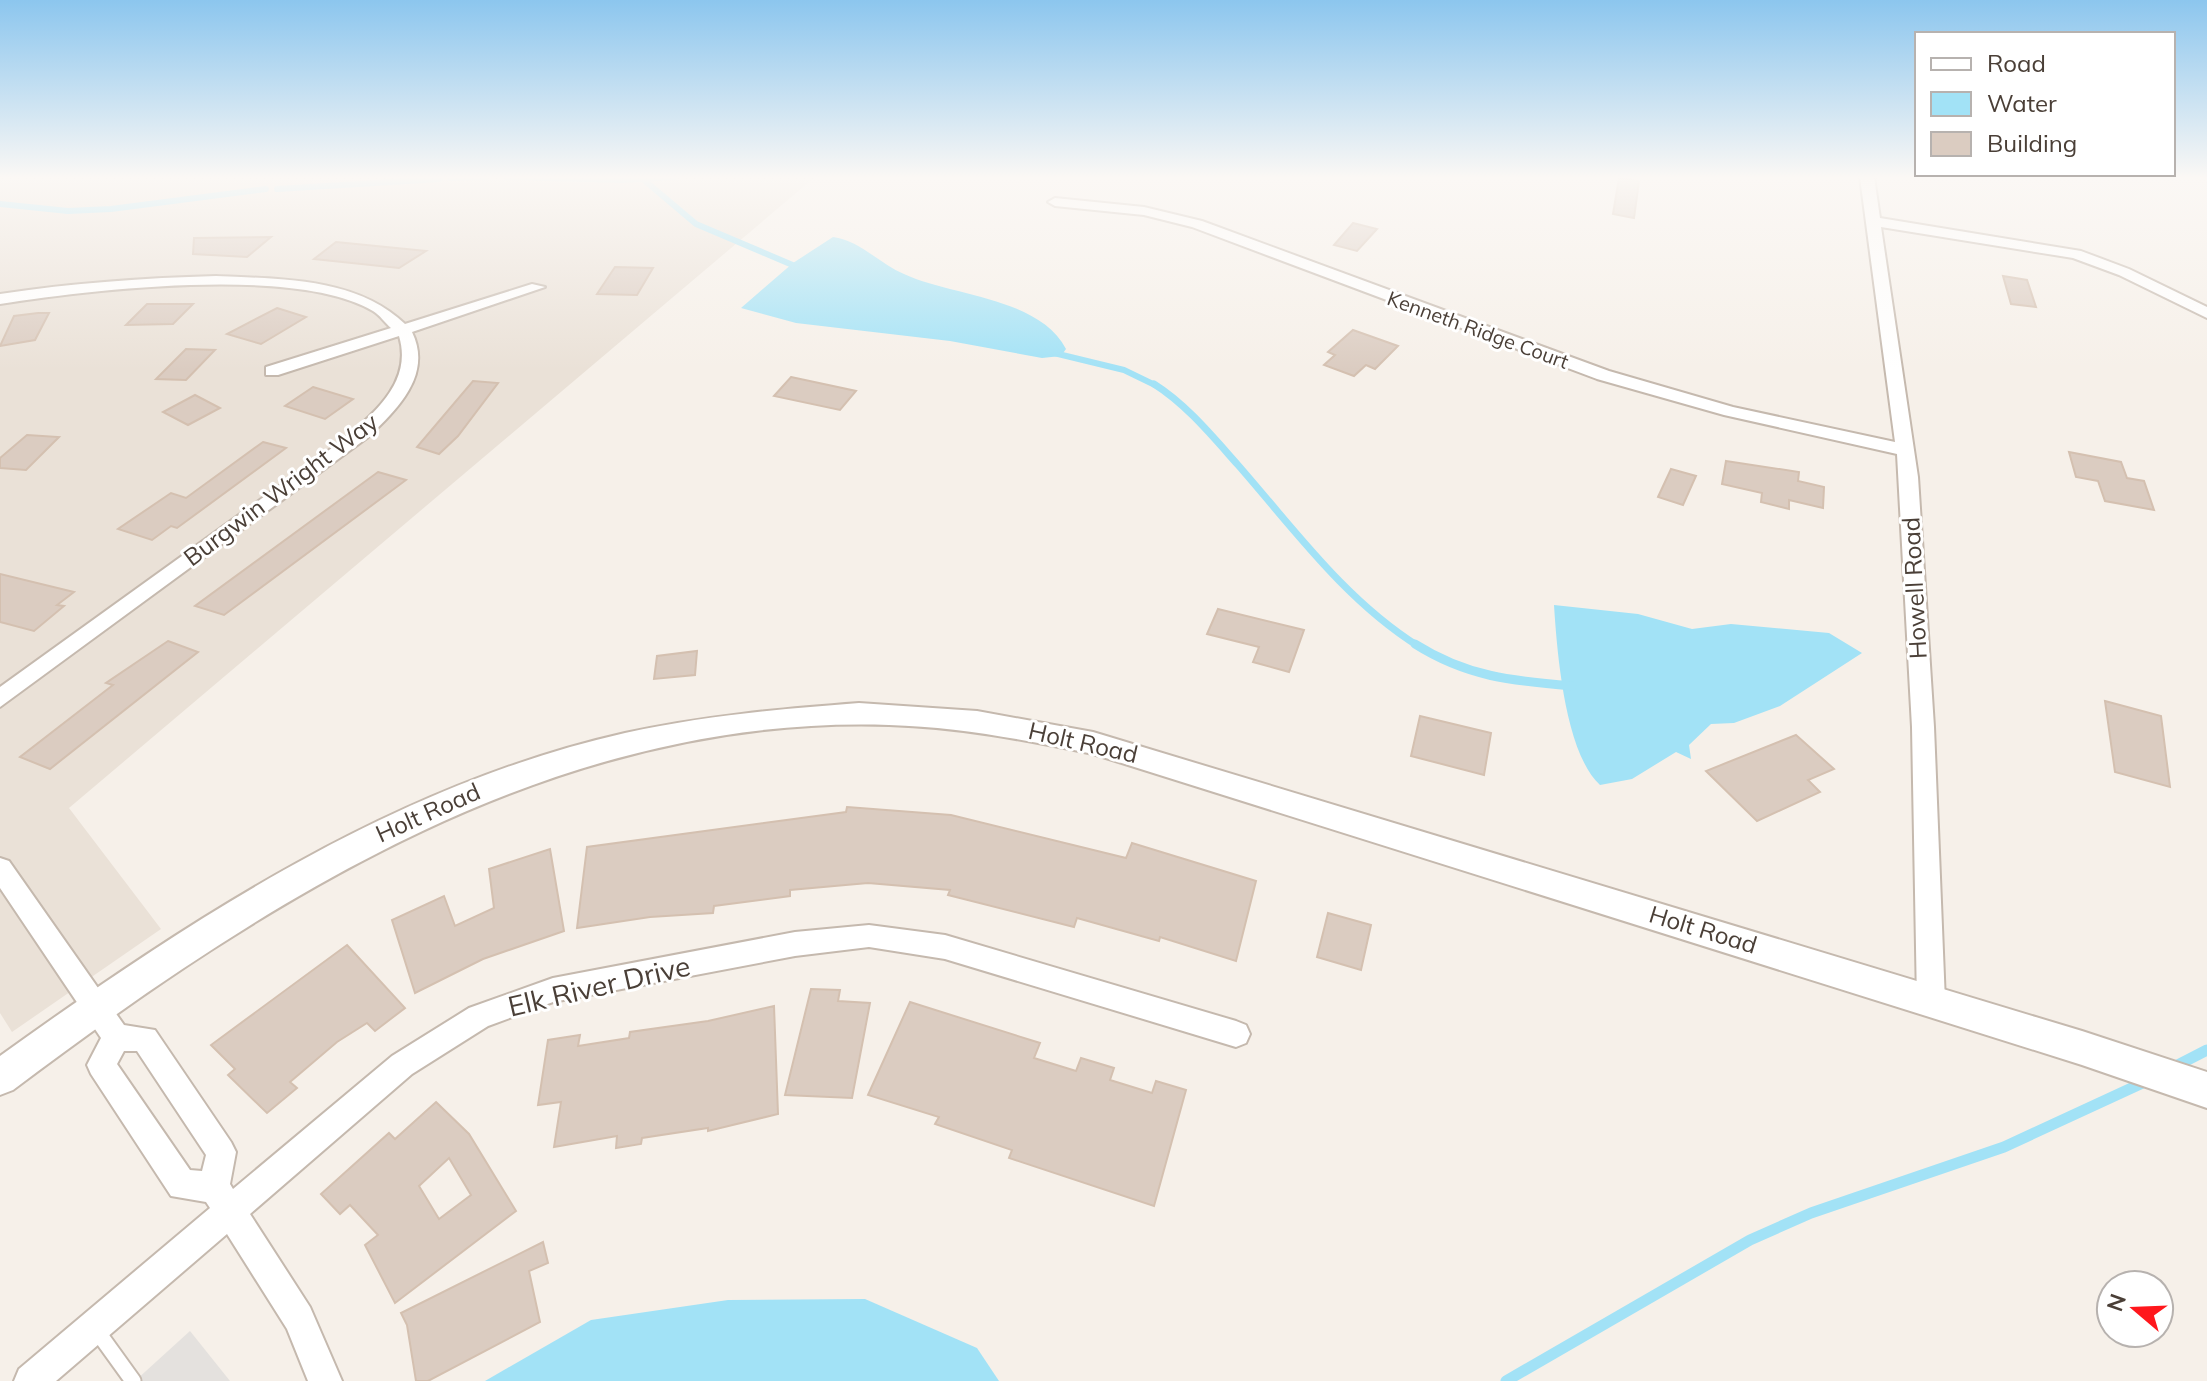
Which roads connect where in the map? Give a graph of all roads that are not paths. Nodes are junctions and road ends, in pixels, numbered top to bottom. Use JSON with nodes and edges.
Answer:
{"nodes":[{"id":1,"x":1244,"y":241,"type":"edge"},
{"id":2,"x":1875,"y":241,"type":"edge"},
{"id":3,"x":1998,"y":241,"type":"edge"},
{"id":4,"x":537,"y":287,"type":"dead end"},
{"id":5,"x":0,"y":299,"type":"edge"},
{"id":6,"x":2207,"y":313,"type":"edge"},
{"id":7,"x":404,"y":329,"type":"junction"},
{"id":8,"x":272,"y":371,"type":"dead end"},
{"id":9,"x":1905,"y":450,"type":"junction"},
{"id":10,"x":0,"y":699,"type":"edge"},
{"id":11,"x":0,"y":868,"type":"edge"},
{"id":12,"x":1931,"y":1002,"type":"junction"},
{"id":13,"x":97,"y":1007,"type":"junction"},
{"id":14,"x":1236,"y":1034,"type":"dead end"},
{"id":15,"x":117,"y":1037,"type":"junction"},
{"id":16,"x":0,"y":1078,"type":"edge"},
{"id":17,"x":2207,"y":1090,"type":"edge"},
{"id":18,"x":222,"y":1198,"type":"junction"},
{"id":19,"x":94,"y":1327,"type":"junction"},
{"id":20,"x":31,"y":1381,"type":"edge"},
{"id":21,"x":133,"y":1381,"type":"edge"},
{"id":22,"x":325,"y":1381,"type":"edge"}],
"edges":[{"from":1,"to":9,"type":"street","name":"Kenneth Ridge Court"},
{"from":2,"to":9,"type":"street","name":"Howell Road"},
{"from":3,"to":6,"type":"street"},
{"from":4,"to":7,"type":"street"},
{"from":5,"to":7,"type":"street"},
{"from":7,"to":8,"type":"street"},
{"from":7,"to":10,"type":"street","name":"Burgwin Wright Way"},
{"from":9,"to":12,"type":"street","name":"Howell Road"},
{"from":11,"to":13,"type":"street"},
{"from":12,"to":13,"type":"street","name":"Holt Road"},
{"from":12,"to":17,"type":"street","name":"Holt Road"},
{"from":13,"to":15,"type":"street"},
{"from":13,"to":16,"type":"street","name":"Holt Road"},
{"from":14,"to":18,"type":"street","name":"Elk River Drive"},
{"from":15,"to":18,"type":"street"},
{"from":15,"to":18,"type":"street"},
{"from":18,"to":19,"type":"street","name":"Elk River Drive"},
{"from":18,"to":22,"type":"street"},
{"from":19,"to":20,"type":"street","name":"Elk River Drive"},
{"from":19,"to":21,"type":"lane"}]}
